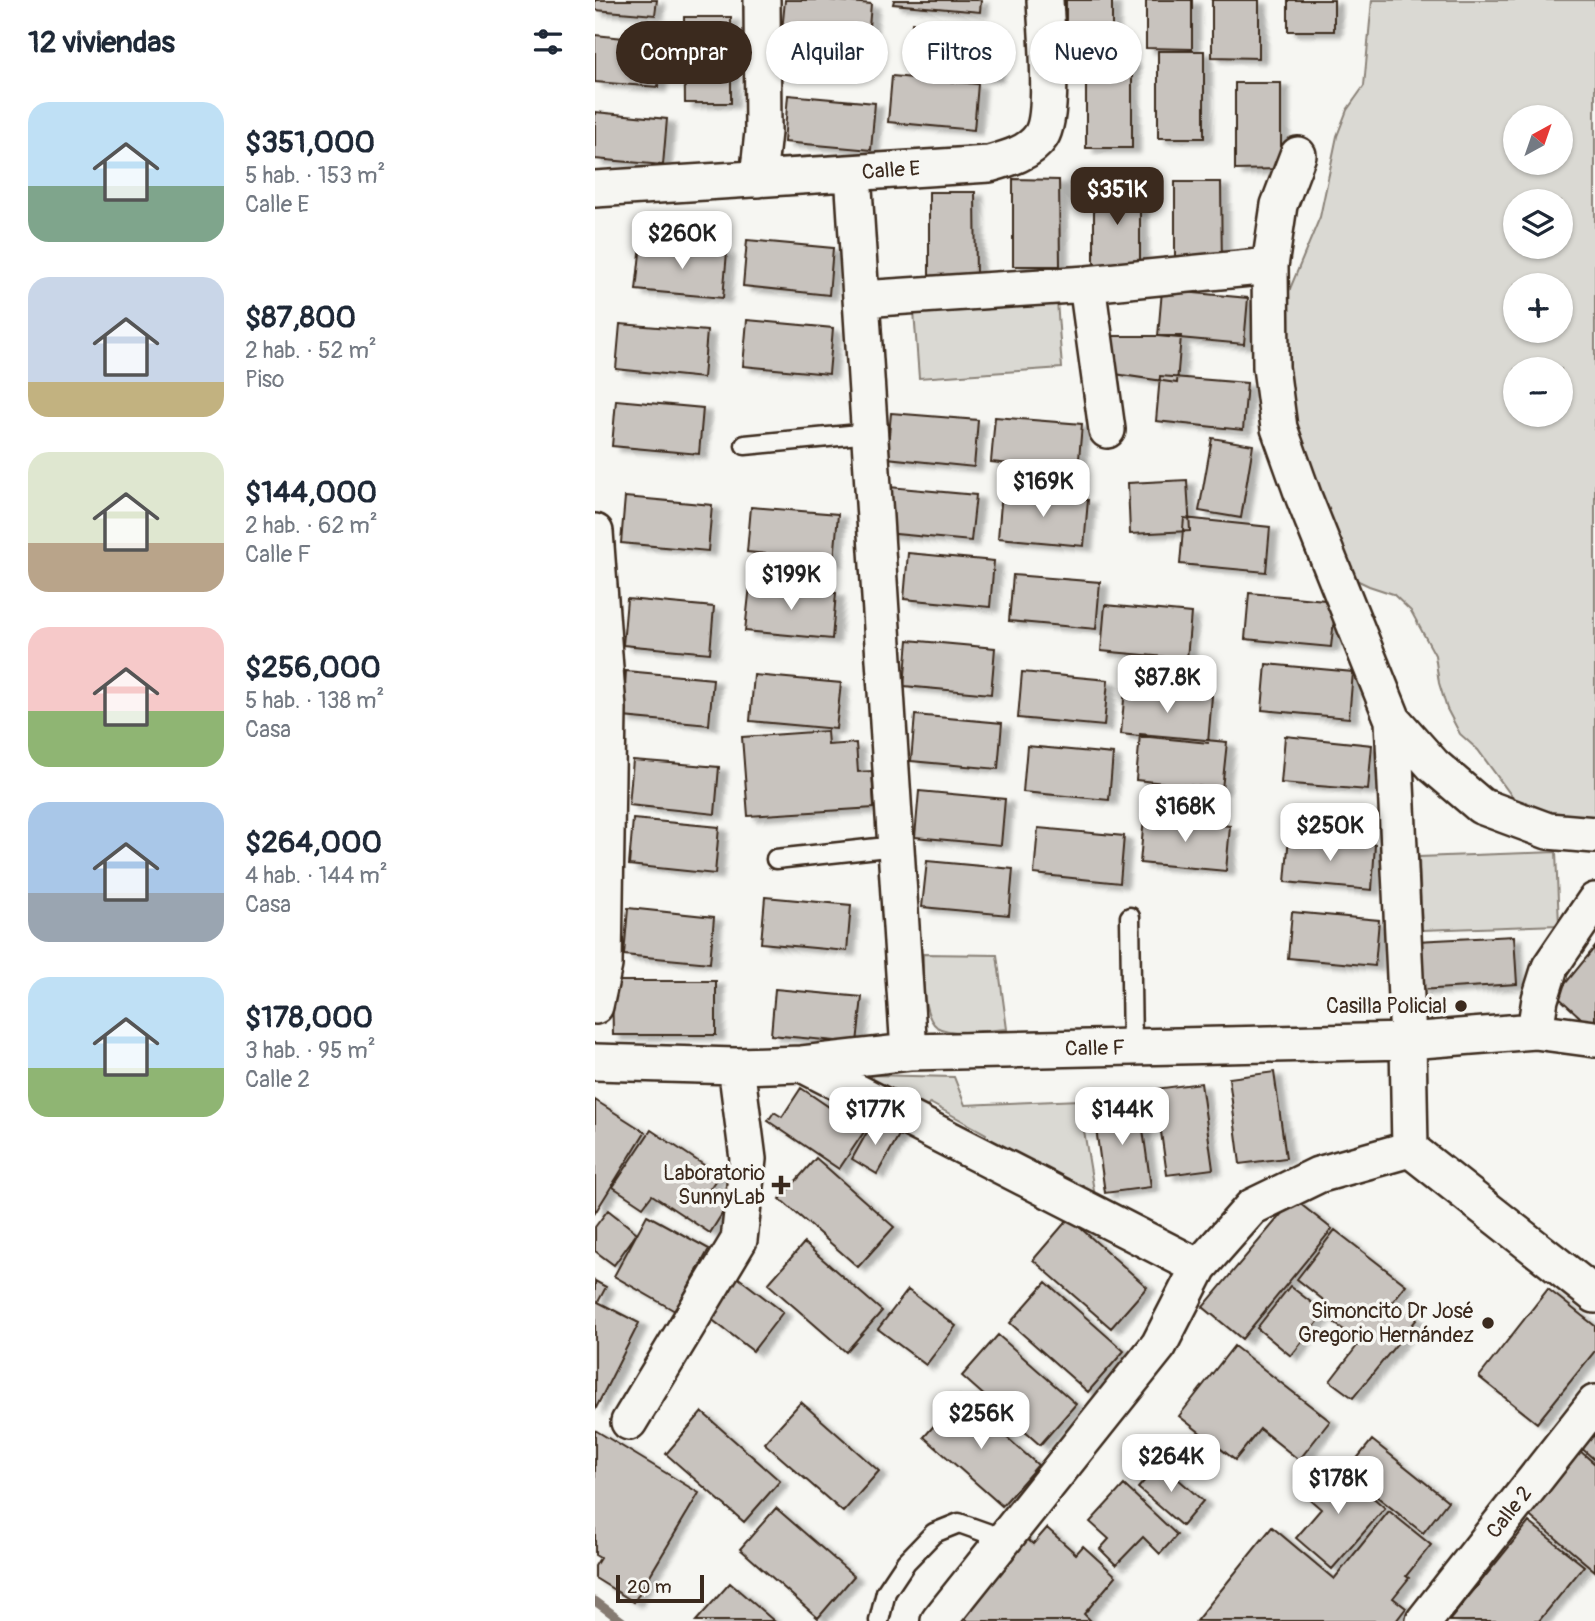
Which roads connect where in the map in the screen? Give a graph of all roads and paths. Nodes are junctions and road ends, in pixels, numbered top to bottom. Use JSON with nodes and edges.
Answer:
{"nodes":[{"id":1,"x":762,"y":0,"type":"edge"},
{"id":2,"x":1045,"y":0,"type":"edge"},
{"id":3,"x":1298,"y":155,"type":"dead end"},
{"id":4,"x":853,"y":173,"type":"junction"},
{"id":5,"x":758,"y":179,"type":"junction"},
{"id":6,"x":595,"y":189,"type":"edge"},
{"id":7,"x":1270,"y":266,"type":"junction"},
{"id":8,"x":1087,"y":284,"type":"junction"},
{"id":9,"x":862,"y":299,"type":"junction"},
{"id":10,"x":1107,"y":430,"type":"dead end"},
{"id":11,"x":870,"y":433,"type":"junction"},
{"id":12,"x":745,"y":445,"type":"dead end"},
{"id":13,"x":595,"y":532,"type":"edge"},
{"id":14,"x":1394,"y":720,"type":"junction"},
{"id":15,"x":1595,"y":835,"type":"edge"},
{"id":16,"x":896,"y":846,"type":"junction"},
{"id":17,"x":776,"y":859,"type":"dead end"},
{"id":18,"x":1595,"y":901,"type":"edge"},
{"id":19,"x":1130,"y":918,"type":"dead end"},
{"id":20,"x":595,"y":1006,"type":"edge"},
{"id":21,"x":1535,"y":1031,"type":"junction"},
{"id":22,"x":1595,"y":1039,"type":"edge"},
{"id":23,"x":1408,"y":1041,"type":"junction"},
{"id":24,"x":1132,"y":1047,"type":"junction"},
{"id":25,"x":909,"y":1052,"type":"junction"},
{"id":26,"x":595,"y":1062,"type":"edge"},
{"id":27,"x":802,"y":1064,"type":"junction"},
{"id":28,"x":736,"y":1066,"type":"junction"},
{"id":29,"x":1410,"y":1149,"type":"junction"},
{"id":30,"x":1199,"y":1267,"type":"junction"},
{"id":31,"x":1595,"y":1294,"type":"edge"},
{"id":32,"x":1595,"y":1403,"type":"edge"},
{"id":33,"x":629,"y":1422,"type":"dead end"},
{"id":34,"x":1004,"y":1539,"type":"junction"},
{"id":35,"x":879,"y":1621,"type":"edge"},
{"id":36,"x":939,"y":1621,"type":"edge"},
{"id":37,"x":1424,"y":1621,"type":"edge"}],
"edges":[{"from":1,"to":5,"type":"street"},
{"from":2,"to":4,"type":"street","name":"Calle E"},
{"from":3,"to":7,"type":"street"},
{"from":4,"to":5,"type":"street","name":"Calle E"},
{"from":4,"to":9,"type":"street"},
{"from":5,"to":6,"type":"street","name":"Calle E"},
{"from":7,"to":8,"type":"street"},
{"from":7,"to":14,"type":"street"},
{"from":8,"to":9,"type":"street"},
{"from":8,"to":10,"type":"street"},
{"from":9,"to":11,"type":"street"},
{"from":11,"to":12,"type":"lane"},
{"from":11,"to":16,"type":"street"},
{"from":13,"to":20,"type":"street"},
{"from":14,"to":15,"type":"street"},
{"from":14,"to":23,"type":"street"},
{"from":16,"to":17,"type":"lane"},
{"from":16,"to":25,"type":"street"},
{"from":18,"to":21,"type":"street"},
{"from":19,"to":24,"type":"lane"},
{"from":21,"to":22,"type":"street","name":"Calle F"},
{"from":21,"to":23,"type":"street","name":"Calle F"},
{"from":23,"to":24,"type":"street","name":"Calle F"},
{"from":23,"to":29,"type":"street"},
{"from":24,"to":25,"type":"street","name":"Calle F"},
{"from":25,"to":27,"type":"street","name":"Calle F"},
{"from":26,"to":28,"type":"street","name":"Calle F"},
{"from":27,"to":28,"type":"street","name":"Calle F"},
{"from":27,"to":30,"type":"street"},
{"from":28,"to":33,"type":"street"},
{"from":29,"to":30,"type":"street"},
{"from":29,"to":31,"type":"street"},
{"from":30,"to":34,"type":"street"},
{"from":32,"to":37,"type":"street","name":"Calle 2"},
{"from":34,"to":35,"type":"lane"},
{"from":34,"to":36,"type":"street"}]}
